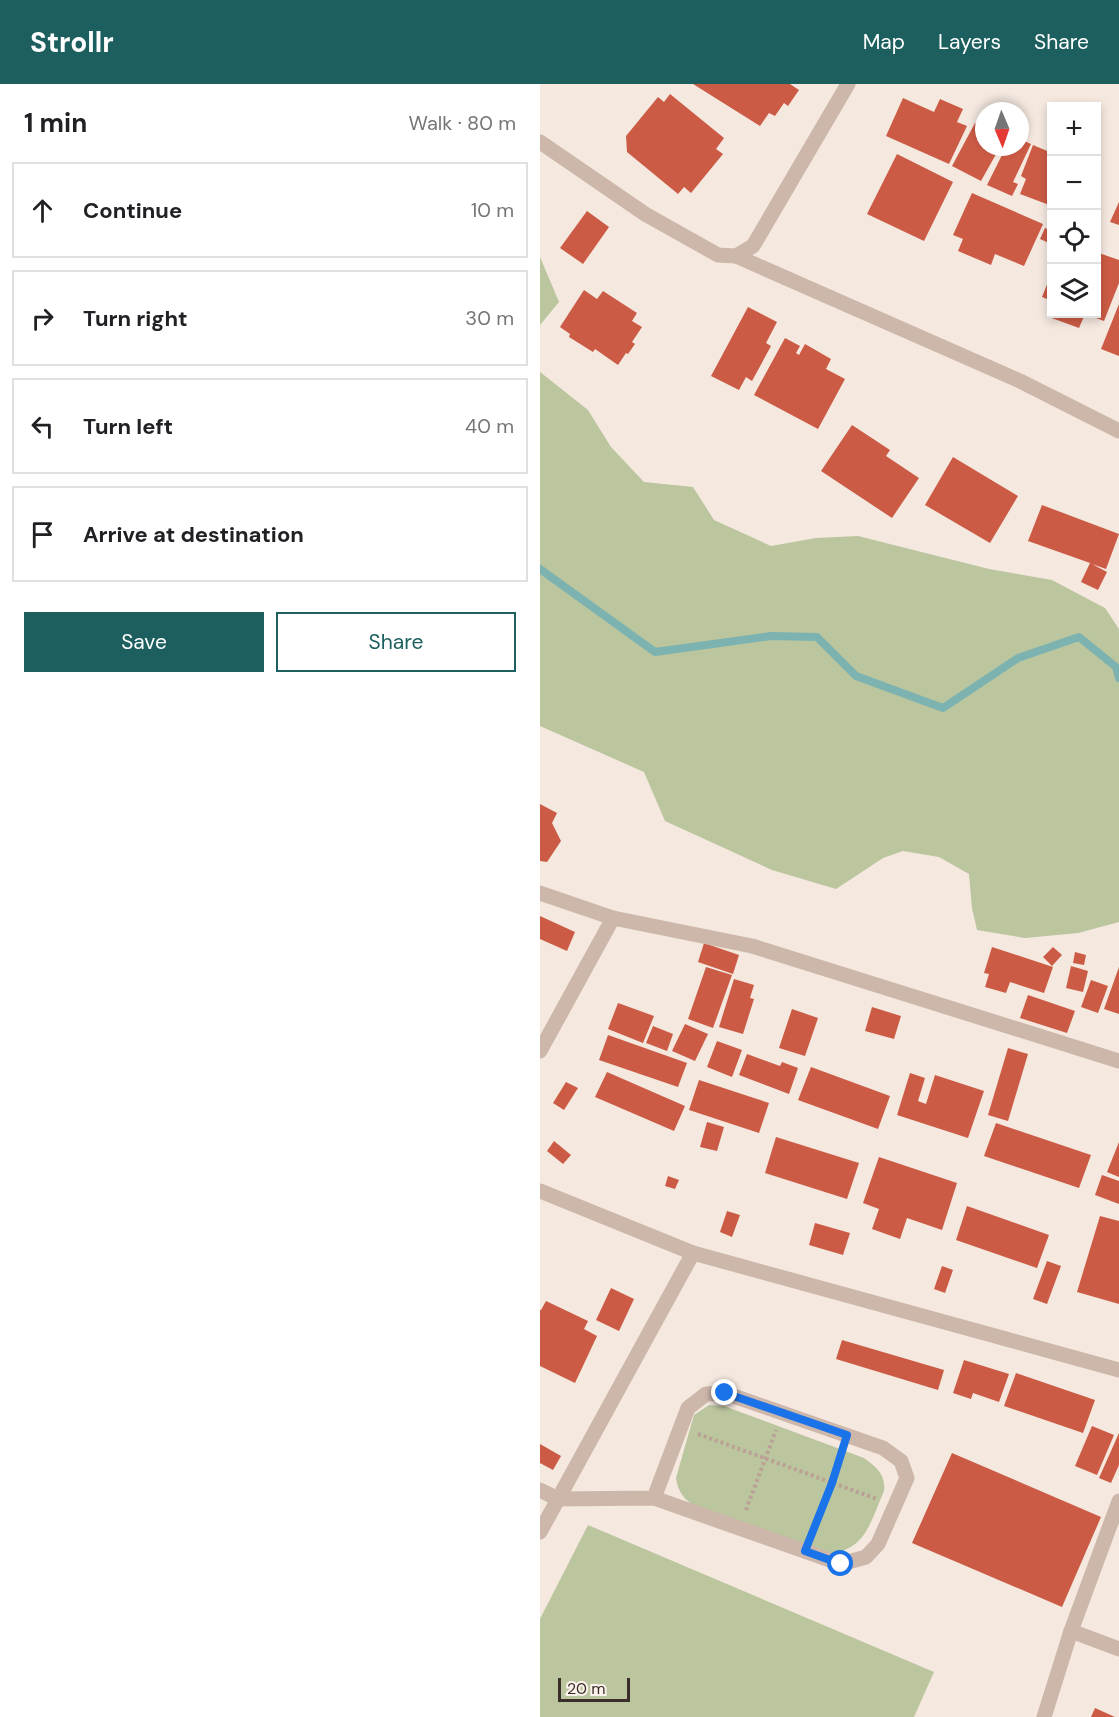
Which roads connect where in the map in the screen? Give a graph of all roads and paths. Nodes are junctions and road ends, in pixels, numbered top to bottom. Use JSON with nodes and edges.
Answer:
{"nodes":[{"id":1,"x":848,"y":84,"type":"edge"},
{"id":2,"x":540,"y":142,"type":"edge"},
{"id":3,"x":736,"y":255,"type":"junction"},
{"id":4,"x":1119,"y":431,"type":"edge"},
{"id":5,"x":540,"y":893,"type":"edge"},
{"id":6,"x":613,"y":918,"type":"junction"},
{"id":7,"x":540,"y":1051,"type":"edge"},
{"id":8,"x":1119,"y":1061,"type":"edge"},
{"id":9,"x":540,"y":1191,"type":"edge"},
{"id":10,"x":693,"y":1253,"type":"junction"},
{"id":11,"x":1119,"y":1370,"type":"edge"},
{"id":12,"x":782,"y":1413,"type":"junction"},
{"id":13,"x":681,"y":1427,"type":"junction"},
{"id":14,"x":847,"y":1435,"type":"junction"},
{"id":15,"x":766,"y":1458,"type":"junction"},
{"id":16,"x":832,"y":1483,"type":"junction"},
{"id":17,"x":540,"y":1490,"type":"edge"},
{"id":18,"x":654,"y":1498,"type":"junction"},
{"id":19,"x":558,"y":1499,"type":"junction"},
{"id":20,"x":1119,"y":1500,"type":"edge"},
{"id":21,"x":895,"y":1505,"type":"junction"},
{"id":22,"x":739,"y":1528,"type":"junction"},
{"id":23,"x":540,"y":1532,"type":"edge"},
{"id":24,"x":805,"y":1551,"type":"junction"},
{"id":25,"x":1071,"y":1631,"type":"junction"},
{"id":26,"x":1119,"y":1649,"type":"edge"},
{"id":27,"x":1044,"y":1717,"type":"edge"}],
"edges":[{"from":1,"to":3,"type":"street"},
{"from":2,"to":3,"type":"street"},
{"from":3,"to":4,"type":"street"},
{"from":5,"to":6,"type":"street"},
{"from":6,"to":7,"type":"street"},
{"from":6,"to":8,"type":"street"},
{"from":9,"to":10,"type":"street"},
{"from":10,"to":11,"type":"street"},
{"from":10,"to":19,"type":"street"},
{"from":12,"to":13,"type":"street"},
{"from":12,"to":14,"type":"street"},
{"from":12,"to":15,"type":"path"},
{"from":13,"to":15,"type":"path"},
{"from":13,"to":18,"type":"street"},
{"from":14,"to":16,"type":"path"},
{"from":14,"to":21,"type":"street"},
{"from":15,"to":16,"type":"path"},
{"from":15,"to":22,"type":"path"},
{"from":16,"to":21,"type":"path"},
{"from":16,"to":24,"type":"path"},
{"from":17,"to":19,"type":"street"},
{"from":18,"to":19,"type":"street"},
{"from":18,"to":22,"type":"street"},
{"from":19,"to":23,"type":"street"},
{"from":20,"to":25,"type":"street"},
{"from":21,"to":24,"type":"street"},
{"from":22,"to":24,"type":"street"},
{"from":25,"to":26,"type":"street"},
{"from":25,"to":27,"type":"street"}]}
